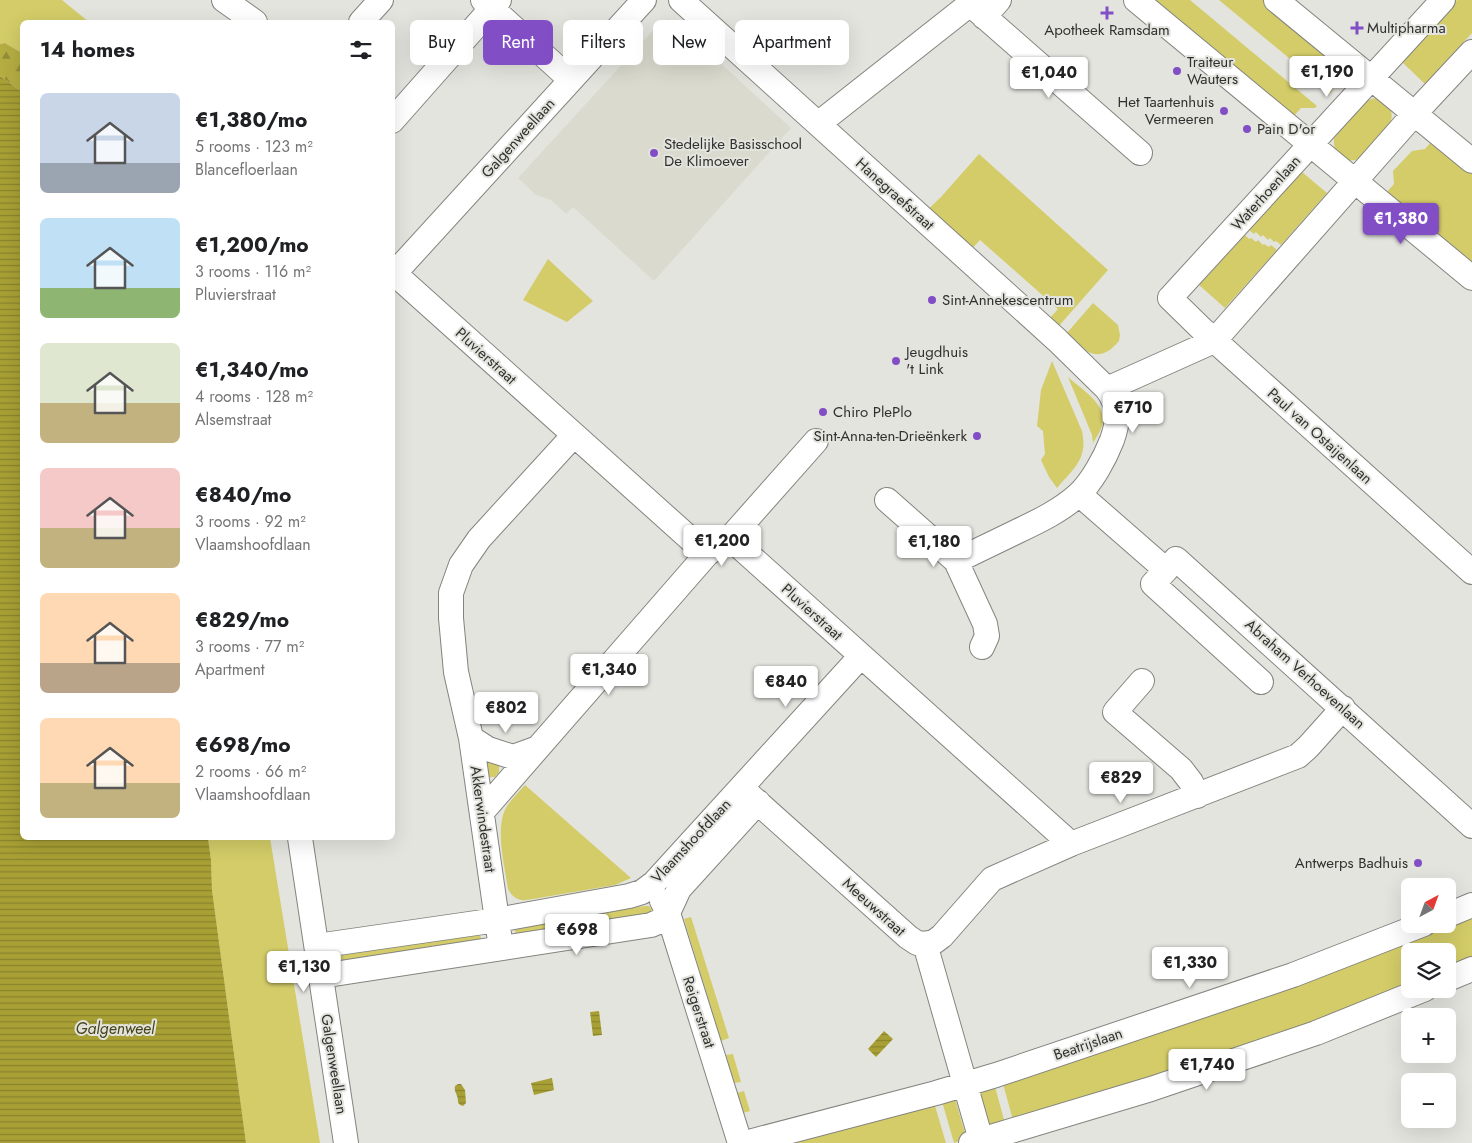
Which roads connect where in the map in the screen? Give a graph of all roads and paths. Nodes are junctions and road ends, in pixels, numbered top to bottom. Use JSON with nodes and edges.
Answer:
{"nodes":[{"id":1,"x":224,"y":0,"type":"edge"},
{"id":2,"x":381,"y":0,"type":"edge"},
{"id":3,"x":644,"y":0,"type":"edge"},
{"id":4,"x":681,"y":0,"type":"edge"},
{"id":5,"x":1136,"y":0,"type":"edge"},
{"id":6,"x":1276,"y":0,"type":"edge"},
{"id":7,"x":1443,"y":0,"type":"edge"},
{"id":8,"x":491,"y":3,"type":"edge"},
{"id":9,"x":981,"y":5,"type":"edge"},
{"id":10,"x":252,"y":20,"type":"edge"},
{"id":11,"x":363,"y":20,"type":"edge"},
{"id":12,"x":1472,"y":52,"type":"edge"},
{"id":13,"x":1372,"y":78,"type":"junction"},
{"id":14,"x":571,"y":80,"type":"junction"},
{"id":15,"x":1415,"y":114,"type":"junction"},
{"id":16,"x":395,"y":117,"type":"edge"},
{"id":17,"x":818,"y":124,"type":"junction"},
{"id":18,"x":1311,"y":144,"type":"junction"},
{"id":19,"x":1140,"y":153,"type":"dead end"},
{"id":20,"x":1472,"y":161,"type":"edge"},
{"id":21,"x":1356,"y":181,"type":"junction"},
{"id":22,"x":395,"y":274,"type":"edge"},
{"id":23,"x":395,"y":276,"type":"edge"},
{"id":24,"x":1472,"y":278,"type":"edge"},
{"id":25,"x":1170,"y":298,"type":"joint"},
{"id":26,"x":1214,"y":341,"type":"junction"},
{"id":27,"x":1107,"y":389,"type":"junction"},
{"id":28,"x":574,"y":435,"type":"junction"},
{"id":29,"x":816,"y":440,"type":"dead end"},
{"id":30,"x":1079,"y":494,"type":"junction"},
{"id":31,"x":888,"y":500,"type":"dead end"},
{"id":32,"x":730,"y":538,"type":"junction"},
{"id":33,"x":707,"y":554,"type":"junction"},
{"id":34,"x":956,"y":561,"type":"junction"},
{"id":35,"x":1166,"y":570,"type":"junction"},
{"id":36,"x":1472,"y":572,"type":"edge"},
{"id":37,"x":982,"y":647,"type":"dead end"},
{"id":38,"x":860,"y":656,"type":"junction"},
{"id":39,"x":1142,"y":681,"type":"dead end"},
{"id":40,"x":1261,"y":682,"type":"dead end"},
{"id":41,"x":1342,"y":708,"type":"junction"},
{"id":42,"x":471,"y":738,"type":"junction"},
{"id":43,"x":538,"y":748,"type":"junction"},
{"id":44,"x":750,"y":795,"type":"junction"},
{"id":45,"x":1196,"y":796,"type":"junction"},
{"id":46,"x":482,"y":812,"type":"junction"},
{"id":47,"x":1472,"y":826,"type":"edge"},
{"id":48,"x":300,"y":840,"type":"edge"},
{"id":49,"x":1071,"y":844,"type":"junction"},
{"id":50,"x":654,"y":883,"type":"junction"},
{"id":51,"x":1472,"y":905,"type":"edge"},
{"id":52,"x":1456,"y":912,"type":"edge"},
{"id":53,"x":668,"y":913,"type":"junction"},
{"id":54,"x":497,"y":920,"type":"junction"},
{"id":55,"x":1401,"y":933,"type":"edge"},
{"id":56,"x":925,"y":944,"type":"junction"},
{"id":57,"x":317,"y":946,"type":"junction"},
{"id":58,"x":501,"y":948,"type":"junction"},
{"id":59,"x":1472,"y":969,"type":"edge"},
{"id":60,"x":321,"y":976,"type":"junction"},
{"id":61,"x":1456,"y":976,"type":"edge"},
{"id":62,"x":1403,"y":998,"type":"edge"},
{"id":63,"x":966,"y":1085,"type":"junction"},
{"id":64,"x":976,"y":1142,"type":"edge"},
{"id":65,"x":346,"y":1143,"type":"edge"},
{"id":66,"x":740,"y":1143,"type":"edge"},
{"id":67,"x":745,"y":1143,"type":"edge"}],
"edges":[{"from":1,"to":10,"type":"street"},
{"from":2,"to":11,"type":"street"},
{"from":3,"to":14,"type":"street","name":"Galgenweellaan"},
{"from":4,"to":17,"type":"street","name":"Hanegraefstraat"},
{"from":5,"to":18,"type":"street"},
{"from":6,"to":13,"type":"street"},
{"from":7,"to":13,"type":"street","name":"Waterhoenlaan"},
{"from":8,"to":14,"type":"street"},
{"from":8,"to":16,"type":"street"},
{"from":9,"to":17,"type":"street"},
{"from":9,"to":19,"type":"street"},
{"from":12,"to":15,"type":"street"},
{"from":13,"to":15,"type":"street"},
{"from":13,"to":18,"type":"street","name":"Waterhoenlaan"},
{"from":14,"to":22,"type":"street","name":"Galgenweellaan"},
{"from":15,"to":20,"type":"street"},
{"from":15,"to":21,"type":"street"},
{"from":17,"to":27,"type":"street","name":"Hanegraefstraat"},
{"from":18,"to":21,"type":"street"},
{"from":18,"to":25,"type":"street","name":"Waterhoenlaan"},
{"from":21,"to":24,"type":"street"},
{"from":21,"to":26,"type":"street"},
{"from":23,"to":28,"type":"street","name":"Pluvierstraat"},
{"from":25,"to":26,"type":"street","name":"Paul van Ostaijenlaan"},
{"from":26,"to":27,"type":"street"},
{"from":26,"to":36,"type":"street","name":"Paul van Ostaijenlaan"},
{"from":27,"to":30,"type":"street"},
{"from":28,"to":33,"type":"street","name":"Pluvierstraat"},
{"from":28,"to":42,"type":"street","name":"Akkerwindestraat"},
{"from":29,"to":32,"type":"street"},
{"from":30,"to":34,"type":"street"},
{"from":30,"to":35,"type":"street"},
{"from":31,"to":34,"type":"street"},
{"from":32,"to":33,"type":"street"},
{"from":32,"to":38,"type":"street","name":"Pluvierstraat"},
{"from":33,"to":43,"type":"street"},
{"from":34,"to":37,"type":"street"},
{"from":35,"to":40,"type":"street"},
{"from":35,"to":41,"type":"street","name":"Abraham Verhoevenlaan"},
{"from":38,"to":44,"type":"street","name":"Vlaamshoofdlaan"},
{"from":38,"to":49,"type":"street","name":"Pluvierstraat"},
{"from":39,"to":45,"type":"street"},
{"from":41,"to":45,"type":"street"},
{"from":41,"to":47,"type":"street","name":"Abraham Verhoevenlaan"},
{"from":42,"to":43,"type":"street"},
{"from":42,"to":46,"type":"street","name":"Akkerwindestraat"},
{"from":43,"to":46,"type":"street"},
{"from":44,"to":50,"type":"street","name":"Vlaamshoofdlaan"},
{"from":44,"to":53,"type":"street","name":"Vlaamshoofdlaan"},
{"from":44,"to":56,"type":"street","name":"Meeuwstraat"},
{"from":45,"to":49,"type":"street"},
{"from":46,"to":54,"type":"street","name":"Akkerwindestraat"},
{"from":48,"to":57,"type":"street","name":"Galgenweellaan"},
{"from":49,"to":56,"type":"street"},
{"from":50,"to":53,"type":"street","name":"Reigerstraat"},
{"from":50,"to":54,"type":"street","name":"Vlaamshoofdlaan"},
{"from":51,"to":52,"type":"street"},
{"from":53,"to":58,"type":"street"},
{"from":53,"to":66,"type":"street","name":"Reigerstraat"},
{"from":54,"to":57,"type":"street","name":"Vlaamshoofdlaan"},
{"from":54,"to":58,"type":"street","name":"Akkerwindestraat"},
{"from":55,"to":63,"type":"street","name":"Beatrijslaan"},
{"from":56,"to":63,"type":"street"},
{"from":57,"to":60,"type":"street","name":"Galgenweellaan"},
{"from":58,"to":60,"type":"street"},
{"from":59,"to":61,"type":"street"},
{"from":60,"to":65,"type":"street","name":"Galgenweellaan"},
{"from":62,"to":64,"type":"street"},
{"from":63,"to":64,"type":"street"},
{"from":63,"to":67,"type":"street","name":"Beatrijslaan"}]}
